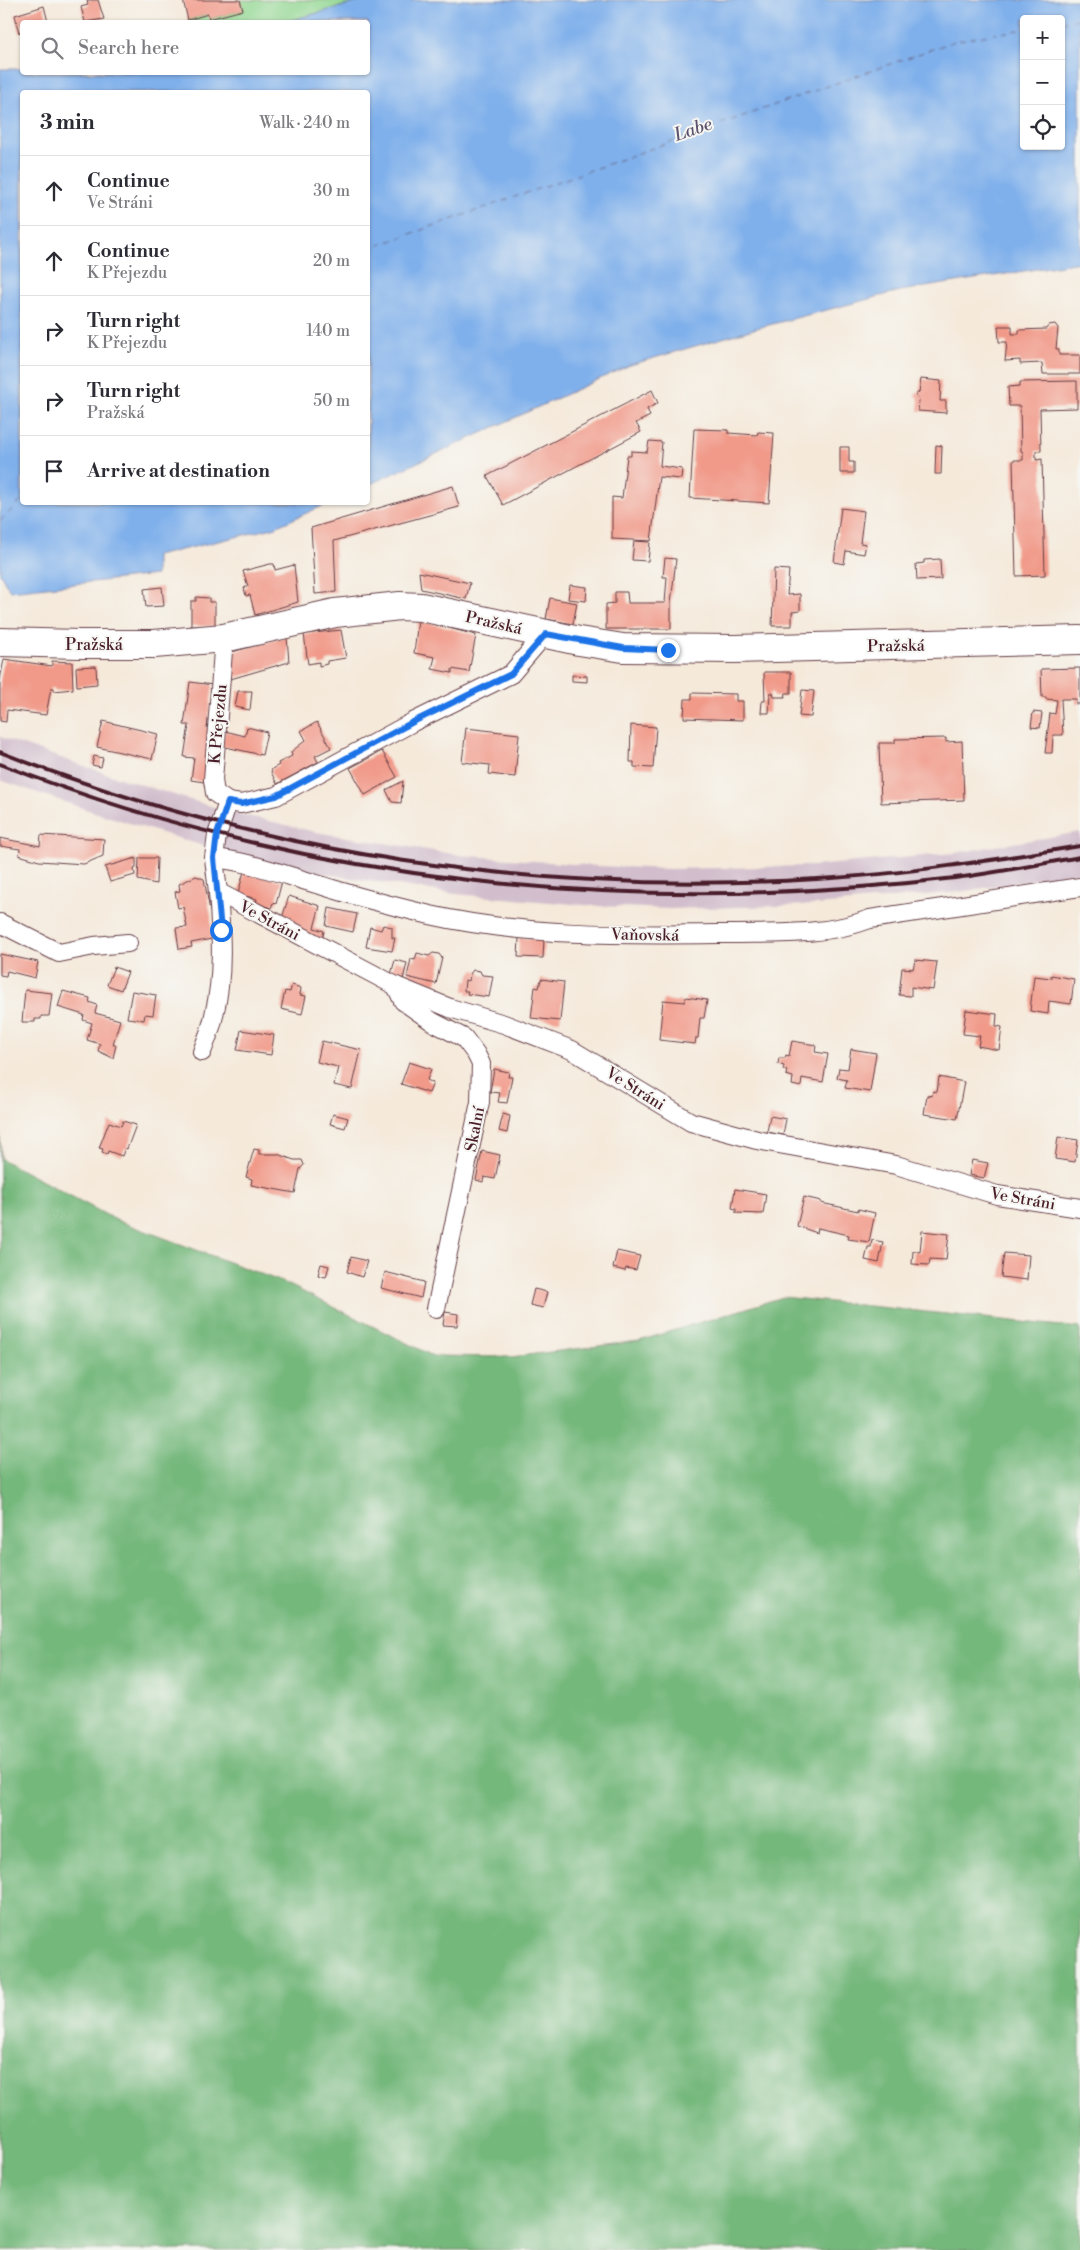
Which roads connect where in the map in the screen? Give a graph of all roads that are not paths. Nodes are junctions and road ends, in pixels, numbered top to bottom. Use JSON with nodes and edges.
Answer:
{"nodes":[{"id":1,"x":546,"y":634,"type":"junction"},
{"id":2,"x":224,"y":638,"type":"junction"},
{"id":3,"x":1080,"y":640,"type":"edge"},
{"id":4,"x":0,"y":642,"type":"edge"},
{"id":5,"x":228,"y":802,"type":"junction"},
{"id":6,"x":214,"y":858,"type":"junction"},
{"id":7,"x":1080,"y":886,"type":"edge"},
{"id":8,"x":218,"y":892,"type":"junction"},
{"id":9,"x":0,"y":924,"type":"edge"},
{"id":10,"x":128,"y":943,"type":"dead end"},
{"id":11,"x":396,"y":986,"type":"junction"},
{"id":12,"x":202,"y":1052,"type":"dead end"},
{"id":13,"x":1080,"y":1208,"type":"edge"},
{"id":14,"x":436,"y":1309,"type":"dead end"}],
"edges":[{"from":1,"to":2,"type":"main road","name":"Pražská"},
{"from":1,"to":3,"type":"main road","name":"Pražská"},
{"from":1,"to":5,"type":"street"},
{"from":2,"to":4,"type":"main road","name":"Pražská"},
{"from":2,"to":5,"type":"street","name":"K Přejezdu"},
{"from":5,"to":6,"type":"street"},
{"from":6,"to":7,"type":"street","name":"Vaňovská"},
{"from":6,"to":8,"type":"street","name":"Ve Stráni"},
{"from":8,"to":11,"type":"street","name":"Ve Stráni"},
{"from":8,"to":12,"type":"street","name":"Ve Stráni"},
{"from":9,"to":10,"type":"street"},
{"from":11,"to":13,"type":"street","name":"Ve Stráni"},
{"from":11,"to":14,"type":"street","name":"Skalní"}]}
